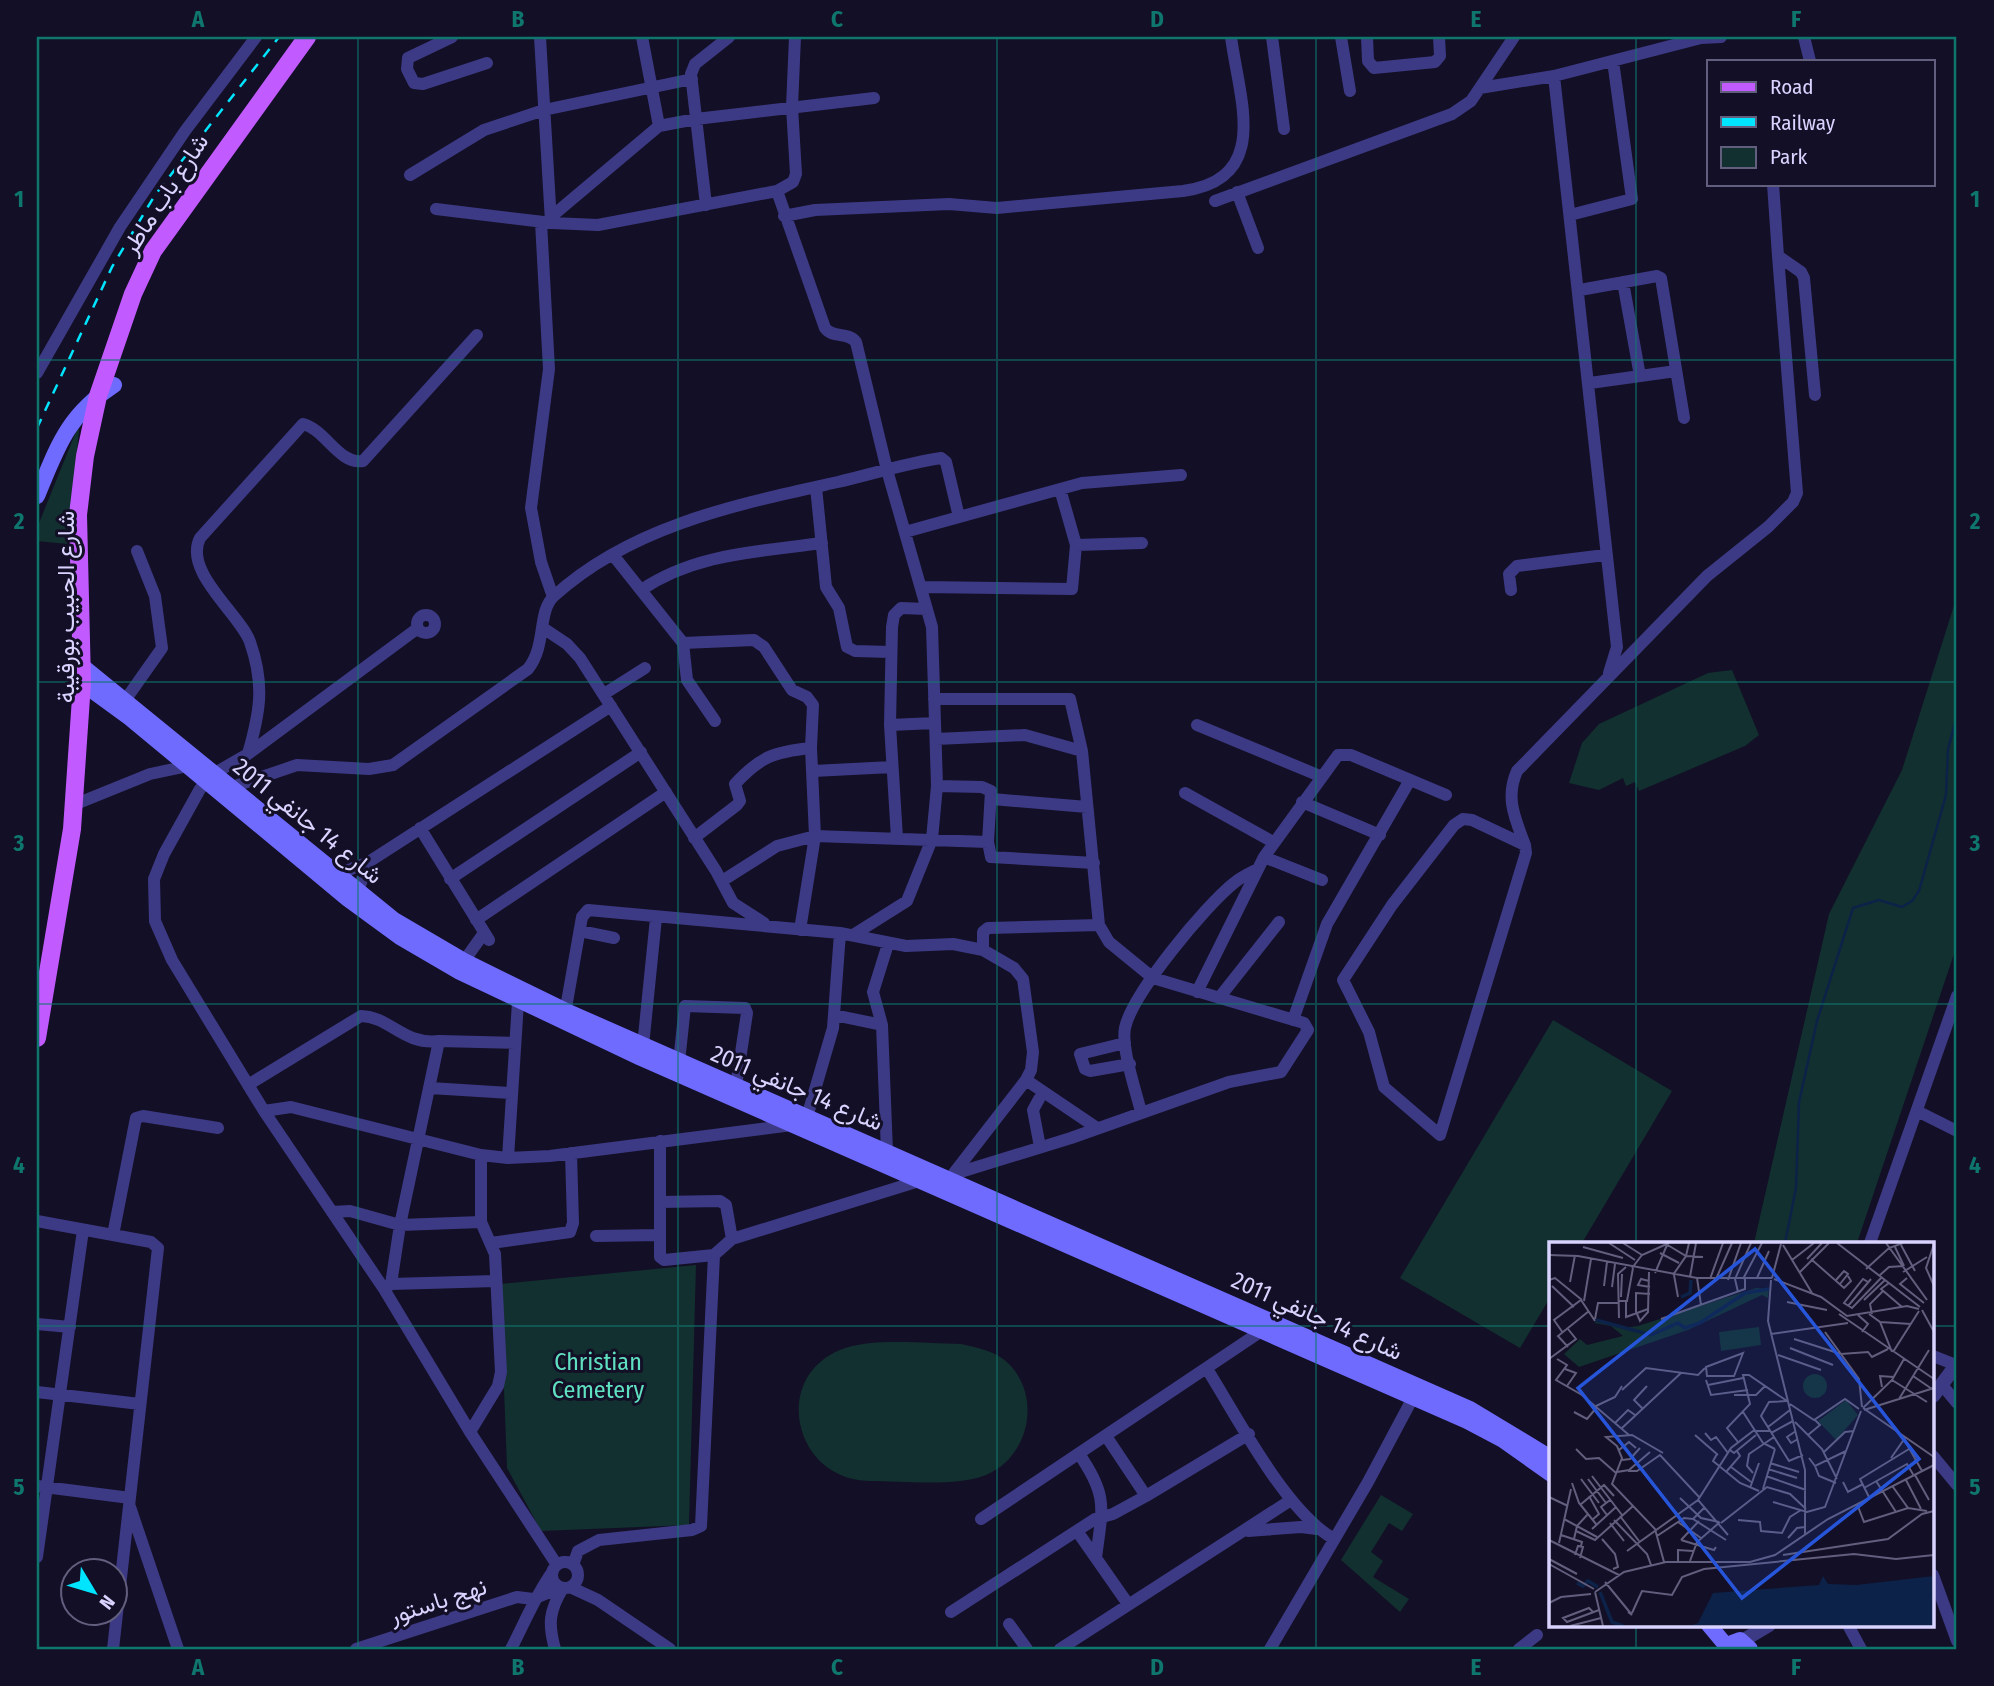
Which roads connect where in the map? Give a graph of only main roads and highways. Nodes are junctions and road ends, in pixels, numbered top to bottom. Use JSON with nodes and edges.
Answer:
{"nodes":[{"id":1,"x":307,"y":37,"type":"edge"},
{"id":2,"x":321,"y":37,"type":"edge"},
{"id":3,"x":114,"y":386,"type":"junction"},
{"id":4,"x":98,"y":396,"type":"junction"},
{"id":5,"x":37,"y":496,"type":"edge"},
{"id":6,"x":87,"y":678,"type":"junction"},
{"id":7,"x":212,"y":777,"type":"junction"},
{"id":8,"x":352,"y":895,"type":"junction"},
{"id":9,"x":564,"y":1017,"type":"junction"},
{"id":10,"x":37,"y":1038,"type":"edge"},
{"id":11,"x":802,"y":1121,"type":"junction"},
{"id":12,"x":884,"y":1158,"type":"junction"},
{"id":13,"x":948,"y":1182,"type":"junction"},
{"id":14,"x":1416,"y":1392,"type":"junction"},
{"id":15,"x":1549,"y":1457,"type":"edge"},
{"id":16,"x":1549,"y":1473,"type":"edge"},
{"id":17,"x":1710,"y":1626,"type":"edge"},
{"id":18,"x":1725,"y":1626,"type":"edge"},
{"id":19,"x":1740,"y":1646,"type":"edge"}],
"edges":[{"from":1,"to":4,"type":"main road","name":"شارع باب ماطر"},
{"from":2,"to":3,"type":"main road","name":"شارع باب ماطر"},
{"from":3,"to":4,"type":"main road"},
{"from":3,"to":6,"type":"main road","name":"شارع الحبيب بورقيبة"},
{"from":4,"to":5,"type":"main road"},
{"from":4,"to":6,"type":"main road","name":"شارع الحبيب بورقيبة"},
{"from":6,"to":7,"type":"main road","name":"شارع 14 جانفي 2011"},
{"from":6,"to":7,"type":"main road","name":"شارع 14 جانفي 2011"},
{"from":6,"to":10,"type":"main road","name":"شارع الحبيب بورقيبة"},
{"from":7,"to":8,"type":"main road","name":"شارع 14 جانفي 2011"},
{"from":8,"to":9,"type":"main road","name":"شارع 14 جانفي 2011"},
{"from":8,"to":9,"type":"main road","name":"شارع 14 جانفي 2011"},
{"from":9,"to":11,"type":"main road","name":"شارع 14 جانفي 2011"},
{"from":9,"to":11,"type":"main road","name":"شارع 14 جانفي 2011"},
{"from":11,"to":12,"type":"main road","name":"شارع 14 جانفي 2011"},
{"from":12,"to":13,"type":"main road","name":"شارع 14 جانفي 2011"},
{"from":12,"to":13,"type":"main road","name":"شارع 14 جانفي 2011"},
{"from":13,"to":14,"type":"main road","name":"شارع 14 جانفي 2011"},
{"from":13,"to":14,"type":"main road","name":"شارع 14 جانفي 2011"},
{"from":14,"to":15,"type":"main road","name":"شارع 14 جانفي 2011"},
{"from":14,"to":16,"type":"main road","name":"شارع 14 جانفي 2011"},
{"from":17,"to":19,"type":"main road"},
{"from":18,"to":19,"type":"main road"}]}
